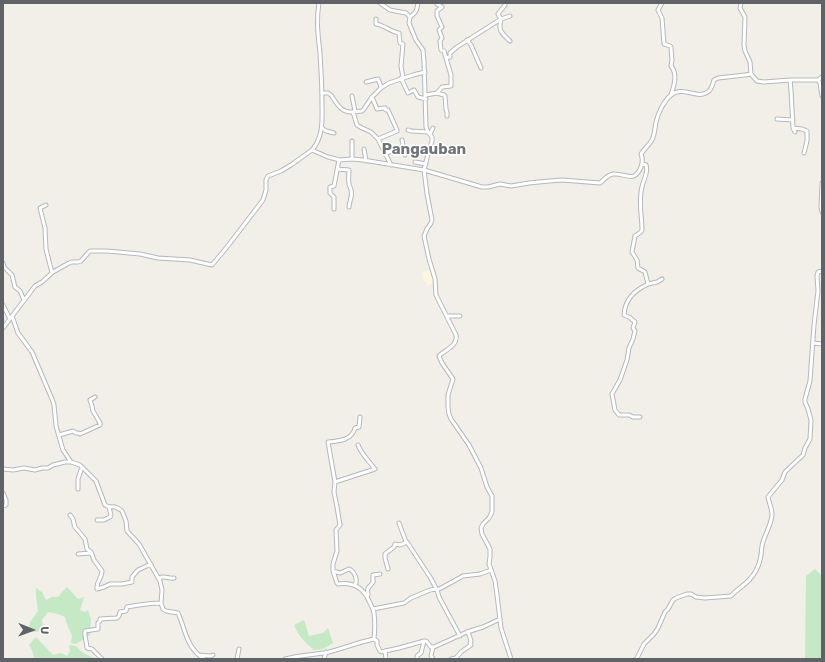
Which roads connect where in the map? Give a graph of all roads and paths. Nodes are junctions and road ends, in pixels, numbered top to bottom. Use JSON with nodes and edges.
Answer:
{"nodes":[{"id":1,"x":319,"y":3,"type":"edge"},
{"id":2,"x":380,"y":3,"type":"edge"},
{"id":3,"x":418,"y":3,"type":"edge"},
{"id":4,"x":437,"y":3,"type":"edge"},
{"id":5,"x":505,"y":3,"type":"edge"},
{"id":6,"x":662,"y":3,"type":"edge"},
{"id":7,"x":741,"y":3,"type":"edge"},
{"id":8,"x":510,"y":16,"type":"dead end"},
{"id":9,"x":410,"y":17,"type":"junction"},
{"id":10,"x":376,"y":19,"type":"dead end"},
{"id":11,"x":501,"y":19,"type":"junction"},
{"id":12,"x":467,"y":40,"type":"junction"},
{"id":13,"x":510,"y":41,"type":"dead end"},
{"id":14,"x":446,"y":58,"type":"junction"},
{"id":15,"x":482,"y":68,"type":"dead end"},
{"id":16,"x":425,"y":72,"type":"junction"},
{"id":17,"x":751,"y":74,"type":"junction"},
{"id":18,"x":822,"y":77,"type":"edge"},
{"id":19,"x":402,"y":78,"type":"junction"},
{"id":20,"x":790,"y":80,"type":"junction"},
{"id":21,"x":818,"y":80,"type":"junction"},
{"id":22,"x":366,"y":82,"type":"dead end"},
{"id":23,"x":381,"y":88,"type":"junction"},
{"id":24,"x":322,"y":93,"type":"junction"},
{"id":25,"x":438,"y":93,"type":"junction"},
{"id":26,"x":671,"y":95,"type":"junction"},
{"id":27,"x":352,"y":96,"type":"dead end"},
{"id":28,"x":822,"y":96,"type":"edge"},
{"id":29,"x":372,"y":97,"type":"junction"},
{"id":30,"x":426,"y":97,"type":"junction"},
{"id":31,"x":354,"y":112,"type":"junction"},
{"id":32,"x":447,"y":116,"type":"dead end"},
{"id":33,"x":777,"y":119,"type":"dead end"},
{"id":34,"x":793,"y":120,"type":"junction"},
{"id":35,"x":322,"y":128,"type":"junction"},
{"id":36,"x":433,"y":128,"type":"dead end"},
{"id":37,"x":793,"y":128,"type":"junction"},
{"id":38,"x":408,"y":130,"type":"dead end"},
{"id":39,"x":795,"y":132,"type":"dead end"},
{"id":40,"x":334,"y":133,"type":"dead end"},
{"id":41,"x":429,"y":133,"type":"junction"},
{"id":42,"x":378,"y":139,"type":"junction"},
{"id":43,"x":402,"y":140,"type":"dead end"},
{"id":44,"x":352,"y":141,"type":"dead end"},
{"id":45,"x":403,"y":146,"type":"junction"},
{"id":46,"x":364,"y":149,"type":"dead end"},
{"id":47,"x":312,"y":150,"type":"junction"},
{"id":48,"x":804,"y":153,"type":"dead end"},
{"id":49,"x":385,"y":154,"type":"junction"},
{"id":50,"x":405,"y":156,"type":"dead end"},
{"id":51,"x":352,"y":159,"type":"junction"},
{"id":52,"x":339,"y":160,"type":"junction"},
{"id":53,"x":366,"y":161,"type":"junction"},
{"id":54,"x":415,"y":162,"type":"dead end"},
{"id":55,"x":426,"y":164,"type":"junction"},
{"id":56,"x":642,"y":164,"type":"junction"},
{"id":57,"x":391,"y":165,"type":"junction"},
{"id":58,"x":337,"y":169,"type":"junction"},
{"id":59,"x":424,"y":170,"type":"junction"},
{"id":60,"x":822,"y":183,"type":"edge"},
{"id":61,"x":46,"y":205,"type":"dead end"},
{"id":62,"x":349,"y":207,"type":"dead end"},
{"id":63,"x":334,"y":209,"type":"dead end"},
{"id":64,"x":822,"y":212,"type":"edge"},
{"id":65,"x":3,"y":263,"type":"edge"},
{"id":66,"x":5,"y":271,"type":"edge"},
{"id":67,"x":822,"y":271,"type":"edge"},
{"id":68,"x":52,"y":273,"type":"junction"},
{"id":69,"x":662,"y":279,"type":"dead end"},
{"id":70,"x":648,"y":284,"type":"junction"},
{"id":71,"x":24,"y":300,"type":"junction"},
{"id":72,"x":3,"y":305,"type":"edge"},
{"id":73,"x":447,"y":316,"type":"junction"},
{"id":74,"x":460,"y":316,"type":"dead end"},
{"id":75,"x":11,"y":317,"type":"junction"},
{"id":76,"x":3,"y":328,"type":"edge"},
{"id":77,"x":813,"y":343,"type":"junction"},
{"id":78,"x":822,"y":344,"type":"edge"},
{"id":79,"x":95,"y":397,"type":"dead end"},
{"id":80,"x":360,"y":417,"type":"dead end"},
{"id":81,"x":640,"y":417,"type":"dead end"},
{"id":82,"x":59,"y":435,"type":"junction"},
{"id":83,"x":358,"y":445,"type":"dead end"},
{"id":84,"x":71,"y":462,"type":"junction"},
{"id":85,"x":82,"y":467,"type":"junction"},
{"id":86,"x":3,"y":469,"type":"edge"},
{"id":87,"x":335,"y":482,"type":"junction"},
{"id":88,"x":78,"y":489,"type":"dead end"},
{"id":89,"x":3,"y":493,"type":"edge"},
{"id":90,"x":3,"y":506,"type":"edge"},
{"id":91,"x":109,"y":507,"type":"junction"},
{"id":92,"x":70,"y":515,"type":"dead end"},
{"id":93,"x":97,"y":520,"type":"dead end"},
{"id":94,"x":400,"y":523,"type":"dead end"},
{"id":95,"x":406,"y":542,"type":"junction"},
{"id":96,"x":91,"y":553,"type":"junction"},
{"id":97,"x":78,"y":554,"type":"dead end"},
{"id":98,"x":151,"y":564,"type":"junction"},
{"id":99,"x":333,"y":570,"type":"junction"},
{"id":100,"x":388,"y":570,"type":"dead end"},
{"id":101,"x":491,"y":570,"type":"junction"},
{"id":102,"x":380,"y":574,"type":"dead end"},
{"id":103,"x":159,"y":578,"type":"junction"},
{"id":104,"x":174,"y":578,"type":"dead end"},
{"id":105,"x":355,"y":585,"type":"junction"},
{"id":106,"x":436,"y":589,"type":"junction"},
{"id":107,"x":367,"y":596,"type":"junction"},
{"id":108,"x":161,"y":603,"type":"junction"},
{"id":109,"x":373,"y":609,"type":"junction"},
{"id":110,"x":500,"y":618,"type":"junction"},
{"id":111,"x":468,"y":632,"type":"junction"},
{"id":112,"x":460,"y":636,"type":"junction"},
{"id":113,"x":374,"y":639,"type":"junction"},
{"id":114,"x":424,"y":640,"type":"junction"},
{"id":115,"x":433,"y":647,"type":"junction"},
{"id":116,"x":239,"y":649,"type":"dead end"},
{"id":117,"x":385,"y":651,"type":"junction"},
{"id":118,"x":326,"y":652,"type":"junction"},
{"id":119,"x":199,"y":655,"type":"junction"},
{"id":120,"x":213,"y":655,"type":"dead end"},
{"id":121,"x":102,"y":659,"type":"edge"},
{"id":122,"x":204,"y":659,"type":"edge"},
{"id":123,"x":237,"y":659,"type":"edge"},
{"id":124,"x":286,"y":659,"type":"edge"},
{"id":125,"x":324,"y":659,"type":"edge"},
{"id":126,"x":386,"y":659,"type":"edge"},
{"id":127,"x":417,"y":659,"type":"edge"},
{"id":128,"x":433,"y":659,"type":"edge"},
{"id":129,"x":451,"y":659,"type":"edge"},
{"id":130,"x":512,"y":659,"type":"edge"},
{"id":131,"x":636,"y":659,"type":"edge"}],
"edges":[{"from":1,"to":24,"type":"street"},
{"from":2,"to":9,"type":"street"},
{"from":3,"to":9,"type":"street"},
{"from":4,"to":14,"type":"street"},
{"from":5,"to":11,"type":"street"},
{"from":6,"to":26,"type":"street"},
{"from":7,"to":17,"type":"street"},
{"from":8,"to":11,"type":"street"},
{"from":9,"to":16,"type":"street"},
{"from":10,"to":19,"type":"street"},
{"from":11,"to":12,"type":"street"},
{"from":11,"to":13,"type":"street"},
{"from":12,"to":14,"type":"street"},
{"from":12,"to":15,"type":"street"},
{"from":14,"to":25,"type":"street"},
{"from":16,"to":19,"type":"street"},
{"from":16,"to":30,"type":"street"},
{"from":17,"to":20,"type":"street"},
{"from":17,"to":26,"type":"street"},
{"from":18,"to":21,"type":"street"},
{"from":19,"to":23,"type":"street"},
{"from":19,"to":30,"type":"street"},
{"from":20,"to":21,"type":"street"},
{"from":20,"to":34,"type":"street"},
{"from":21,"to":28,"type":"street"},
{"from":22,"to":23,"type":"street"},
{"from":23,"to":29,"type":"street"},
{"from":24,"to":31,"type":"street"},
{"from":24,"to":35,"type":"street"},
{"from":25,"to":30,"type":"street"},
{"from":25,"to":32,"type":"street"},
{"from":26,"to":56,"type":"street"},
{"from":27,"to":31,"type":"street"},
{"from":29,"to":31,"type":"street"},
{"from":29,"to":42,"type":"street"},
{"from":30,"to":41,"type":"street"},
{"from":31,"to":42,"type":"street"},
{"from":33,"to":34,"type":"street"},
{"from":34,"to":37,"type":"street"},
{"from":35,"to":40,"type":"street"},
{"from":35,"to":47,"type":"street"},
{"from":36,"to":41,"type":"street"},
{"from":37,"to":39,"type":"street"},
{"from":37,"to":48,"type":"street"},
{"from":38,"to":41,"type":"street"},
{"from":41,"to":55,"type":"street"},
{"from":42,"to":49,"type":"street"},
{"from":43,"to":45,"type":"street"},
{"from":44,"to":51,"type":"street"},
{"from":45,"to":49,"type":"street"},
{"from":45,"to":50,"type":"street"},
{"from":46,"to":53,"type":"street"},
{"from":47,"to":52,"type":"street"},
{"from":47,"to":68,"type":"street"},
{"from":49,"to":57,"type":"street"},
{"from":51,"to":52,"type":"street"},
{"from":51,"to":53,"type":"street"},
{"from":52,"to":58,"type":"street"},
{"from":53,"to":57,"type":"street"},
{"from":54,"to":55,"type":"street"},
{"from":55,"to":59,"type":"street"},
{"from":56,"to":59,"type":"street"},
{"from":56,"to":70,"type":"street"},
{"from":57,"to":59,"type":"street"},
{"from":58,"to":62,"type":"street"},
{"from":58,"to":63,"type":"street"},
{"from":59,"to":73,"type":"street"},
{"from":60,"to":64,"type":"street"},
{"from":61,"to":68,"type":"street"},
{"from":65,"to":66,"type":"street"},
{"from":66,"to":71,"type":"street"},
{"from":67,"to":77,"type":"street"},
{"from":68,"to":71,"type":"street"},
{"from":69,"to":70,"type":"street"},
{"from":70,"to":81,"type":"street"},
{"from":71,"to":75,"type":"street"},
{"from":72,"to":75,"type":"street"},
{"from":73,"to":74,"type":"street"},
{"from":73,"to":101,"type":"street"},
{"from":75,"to":76,"type":"street"},
{"from":75,"to":82,"type":"street"},
{"from":77,"to":78,"type":"street"},
{"from":77,"to":131,"type":"street"},
{"from":79,"to":82,"type":"street"},
{"from":80,"to":87,"type":"street"},
{"from":82,"to":84,"type":"street"},
{"from":83,"to":87,"type":"street"},
{"from":84,"to":85,"type":"street"},
{"from":84,"to":86,"type":"street"},
{"from":85,"to":88,"type":"street"},
{"from":85,"to":91,"type":"street"},
{"from":87,"to":99,"type":"street"},
{"from":89,"to":90,"type":"street"},
{"from":91,"to":93,"type":"street"},
{"from":91,"to":98,"type":"street"},
{"from":92,"to":96,"type":"street"},
{"from":94,"to":95,"type":"street"},
{"from":95,"to":100,"type":"street"},
{"from":95,"to":106,"type":"street"},
{"from":96,"to":97,"type":"street"},
{"from":96,"to":98,"type":"street"},
{"from":98,"to":103,"type":"street"},
{"from":99,"to":105,"type":"street"},
{"from":99,"to":105,"type":"street"},
{"from":101,"to":106,"type":"street"},
{"from":101,"to":110,"type":"street"},
{"from":102,"to":107,"type":"street"},
{"from":103,"to":104,"type":"street"},
{"from":103,"to":108,"type":"street"},
{"from":105,"to":107,"type":"street"},
{"from":106,"to":109,"type":"street"},
{"from":106,"to":112,"type":"street"},
{"from":107,"to":109,"type":"street"},
{"from":108,"to":119,"type":"street"},
{"from":108,"to":121,"type":"street"},
{"from":109,"to":113,"type":"street"},
{"from":110,"to":111,"type":"street"},
{"from":110,"to":130,"type":"street"},
{"from":111,"to":112,"type":"street"},
{"from":111,"to":129,"type":"street"},
{"from":112,"to":115,"type":"street"},
{"from":113,"to":117,"type":"street"},
{"from":113,"to":118,"type":"street"},
{"from":114,"to":115,"type":"street"},
{"from":114,"to":117,"type":"street"},
{"from":114,"to":127,"type":"street"},
{"from":115,"to":128,"type":"street"},
{"from":116,"to":123,"type":"street"},
{"from":117,"to":126,"type":"street"},
{"from":118,"to":124,"type":"street"},
{"from":118,"to":125,"type":"street"},
{"from":119,"to":120,"type":"street"},
{"from":119,"to":122,"type":"street"}]}
